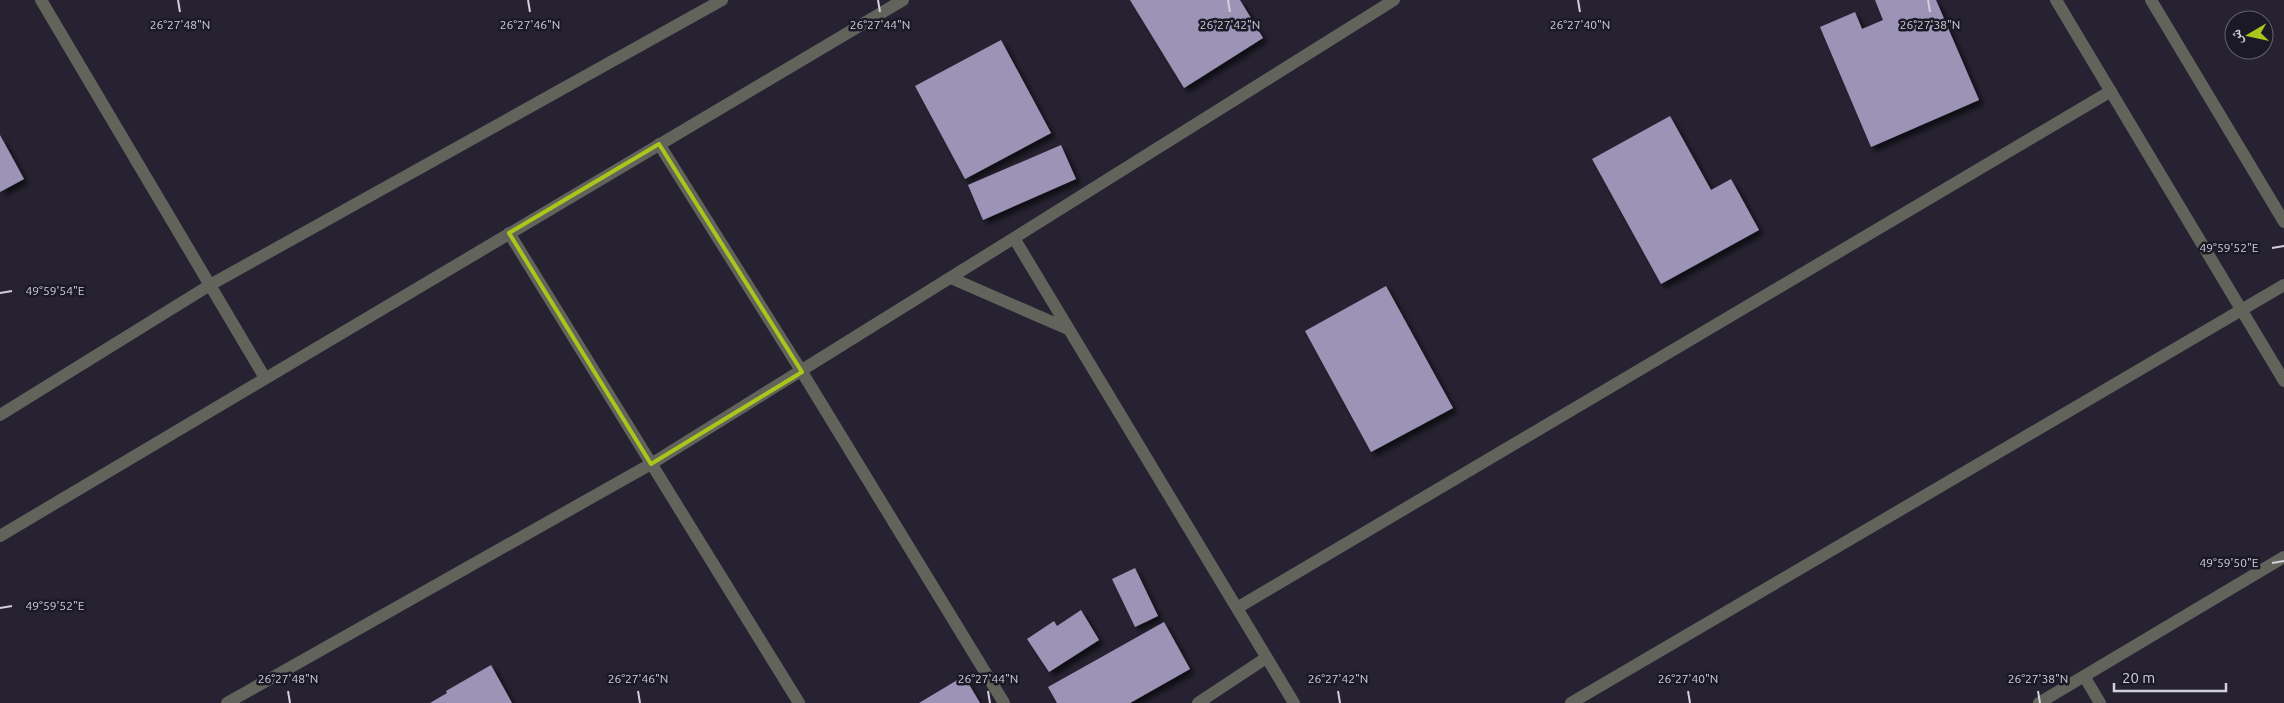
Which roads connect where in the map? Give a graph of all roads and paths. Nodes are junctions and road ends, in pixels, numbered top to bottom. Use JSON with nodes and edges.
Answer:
{"nodes":[{"id":1,"x":41,"y":0,"type":"edge"},
{"id":2,"x":722,"y":0,"type":"edge"},
{"id":3,"x":903,"y":0,"type":"edge"},
{"id":4,"x":1394,"y":0,"type":"edge"},
{"id":5,"x":2056,"y":0,"type":"edge"},
{"id":6,"x":2151,"y":0,"type":"edge"},
{"id":7,"x":2110,"y":91,"type":"junction"},
{"id":8,"x":659,"y":144,"type":"junction"},
{"id":9,"x":2284,"y":222,"type":"edge"},
{"id":10,"x":509,"y":233,"type":"junction"},
{"id":11,"x":1014,"y":238,"type":"junction"},
{"id":12,"x":951,"y":278,"type":"junction"},
{"id":13,"x":210,"y":285,"type":"junction"},
{"id":14,"x":2284,"y":285,"type":"edge"},
{"id":15,"x":2241,"y":310,"type":"junction"},
{"id":16,"x":1068,"y":329,"type":"junction"},
{"id":17,"x":802,"y":372,"type":"junction"},
{"id":18,"x":265,"y":378,"type":"junction"},
{"id":19,"x":2284,"y":382,"type":"edge"},
{"id":20,"x":0,"y":415,"type":"edge"},
{"id":21,"x":651,"y":464,"type":"junction"},
{"id":22,"x":0,"y":536,"type":"edge"},
{"id":23,"x":2284,"y":557,"type":"edge"},
{"id":24,"x":1237,"y":608,"type":"junction"},
{"id":25,"x":1266,"y":658,"type":"junction"},
{"id":26,"x":2084,"y":676,"type":"junction"},
{"id":27,"x":227,"y":703,"type":"edge"},
{"id":28,"x":798,"y":703,"type":"edge"},
{"id":29,"x":1004,"y":703,"type":"edge"},
{"id":30,"x":1198,"y":703,"type":"edge"},
{"id":31,"x":1294,"y":703,"type":"edge"},
{"id":32,"x":1571,"y":703,"type":"edge"},
{"id":33,"x":2039,"y":703,"type":"edge"},
{"id":34,"x":2100,"y":703,"type":"edge"}],
"edges":[{"from":1,"to":13,"type":"street"},
{"from":2,"to":13,"type":"street"},
{"from":3,"to":8,"type":"street"},
{"from":4,"to":11,"type":"street"},
{"from":5,"to":7,"type":"street"},
{"from":6,"to":9,"type":"street"},
{"from":7,"to":15,"type":"street"},
{"from":7,"to":24,"type":"street"},
{"from":8,"to":10,"type":"street"},
{"from":8,"to":17,"type":"street"},
{"from":10,"to":18,"type":"street"},
{"from":10,"to":21,"type":"street"},
{"from":11,"to":12,"type":"street"},
{"from":11,"to":16,"type":"street"},
{"from":12,"to":16,"type":"street"},
{"from":12,"to":17,"type":"street"},
{"from":13,"to":18,"type":"street"},
{"from":13,"to":20,"type":"street"},
{"from":14,"to":15,"type":"street"},
{"from":15,"to":19,"type":"street"},
{"from":15,"to":32,"type":"street"},
{"from":16,"to":24,"type":"street"},
{"from":17,"to":21,"type":"street"},
{"from":17,"to":29,"type":"street"},
{"from":18,"to":22,"type":"street"},
{"from":21,"to":27,"type":"street"},
{"from":21,"to":28,"type":"street"},
{"from":23,"to":26,"type":"street"},
{"from":24,"to":25,"type":"street"},
{"from":25,"to":30,"type":"street"},
{"from":25,"to":31,"type":"street"},
{"from":26,"to":33,"type":"street"},
{"from":26,"to":34,"type":"street"}]}
